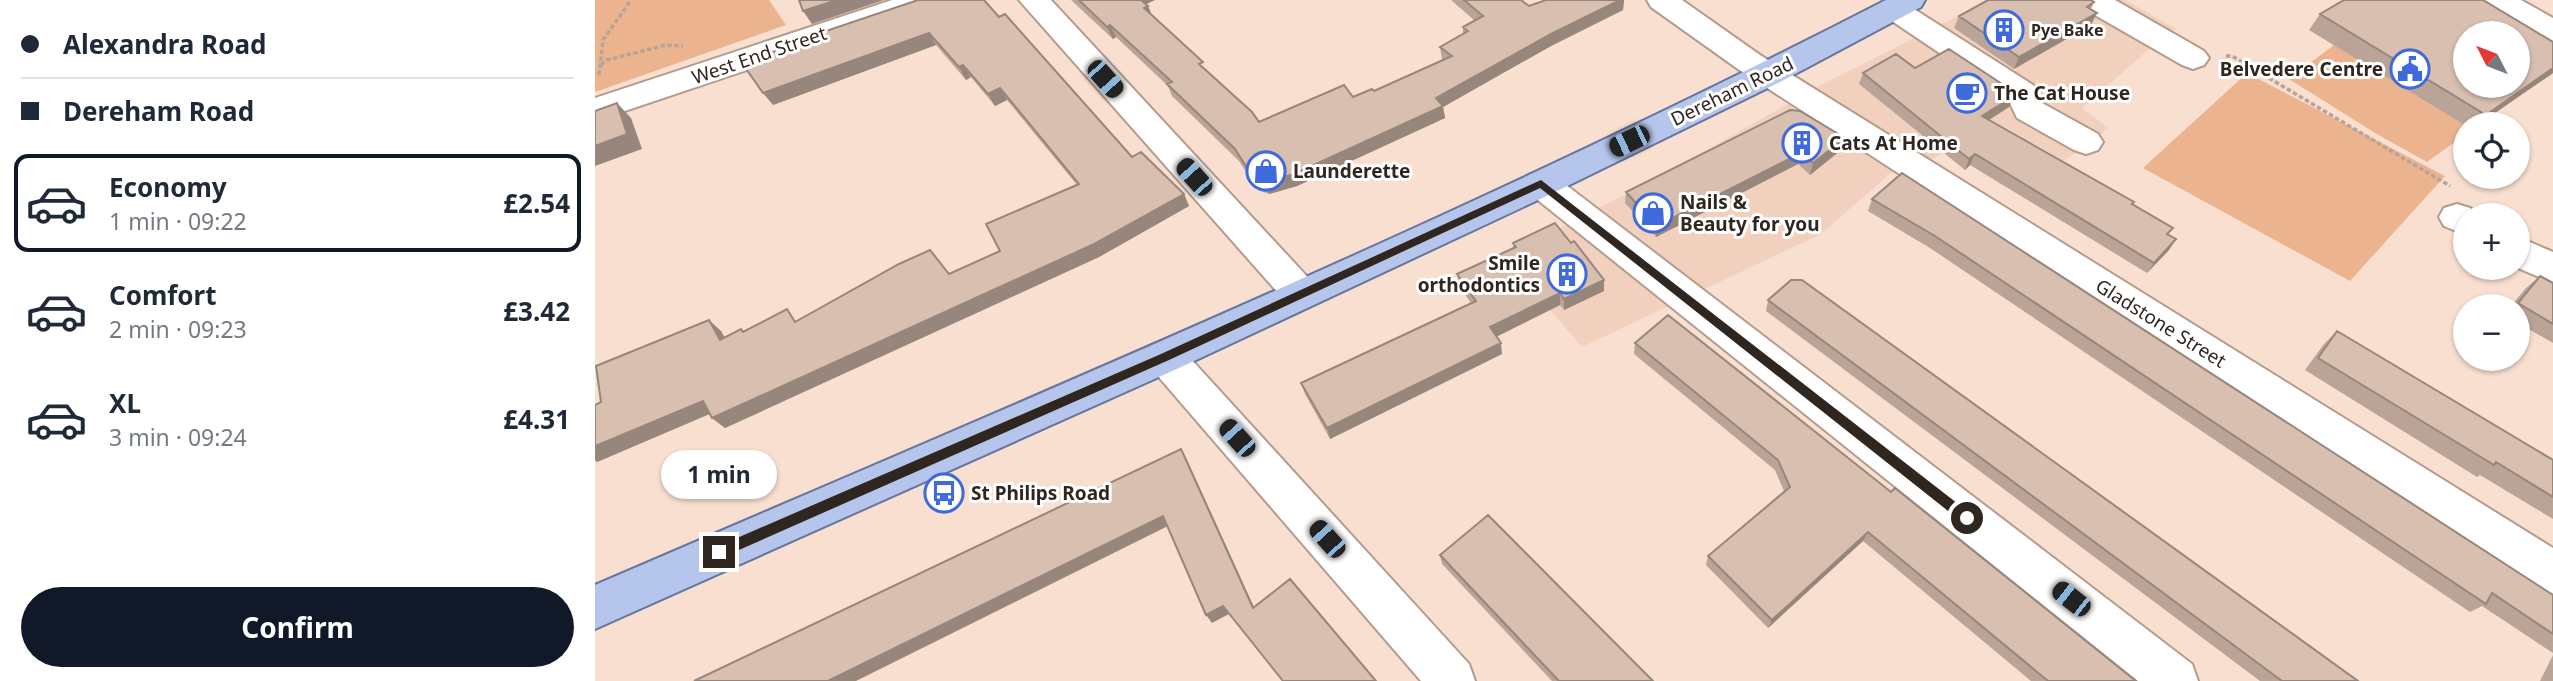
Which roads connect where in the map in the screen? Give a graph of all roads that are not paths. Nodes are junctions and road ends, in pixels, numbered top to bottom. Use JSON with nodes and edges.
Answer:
{"nodes":[{"id":1,"x":923,"y":0,"type":"edge"},
{"id":2,"x":1034,"y":0,"type":"edge"},
{"id":3,"x":1662,"y":0,"type":"edge"},
{"id":4,"x":2092,"y":0,"type":"edge"},
{"id":5,"x":2498,"y":0,"type":"edge"},
{"id":6,"x":1902,"y":4,"type":"edge"},
{"id":7,"x":2553,"y":31,"type":"edge"},
{"id":8,"x":2193,"y":58,"type":"road end"},
{"id":9,"x":1769,"y":74,"type":"junction"},
{"id":10,"x":597,"y":98,"type":"edge"},
{"id":11,"x":2086,"y":142,"type":"dead end"},
{"id":12,"x":1541,"y":184,"type":"junction"},
{"id":13,"x":2530,"y":257,"type":"edge"},
{"id":14,"x":2553,"y":269,"type":"edge"},
{"id":15,"x":1301,"y":295,"type":"junction"},
{"id":16,"x":1165,"y":357,"type":"junction"},
{"id":17,"x":2553,"y":573,"type":"edge"},
{"id":18,"x":595,"y":607,"type":"edge"},
{"id":19,"x":1452,"y":681,"type":"edge"},
{"id":20,"x":2175,"y":681,"type":"edge"}],
"edges":[{"from":1,"to":10,"type":"street","name":"West End Street"},
{"from":2,"to":15,"type":"street"},
{"from":3,"to":9,"type":"street","name":"Gladstone Street"},
{"from":4,"to":8,"type":"street"},
{"from":5,"to":7,"type":"street"},
{"from":6,"to":9,"type":"main road","name":"Dereham Road"},
{"from":6,"to":11,"type":"street"},
{"from":9,"to":12,"type":"main road","name":"Dereham Road"},
{"from":9,"to":17,"type":"street","name":"Gladstone Street"},
{"from":12,"to":15,"type":"main road","name":"Dereham Road"},
{"from":12,"to":20,"type":"street"},
{"from":13,"to":14,"type":"street"},
{"from":15,"to":16,"type":"main road","name":"Dereham Road"},
{"from":16,"to":18,"type":"main road","name":"Dereham Road"},
{"from":16,"to":19,"type":"street"}]}
